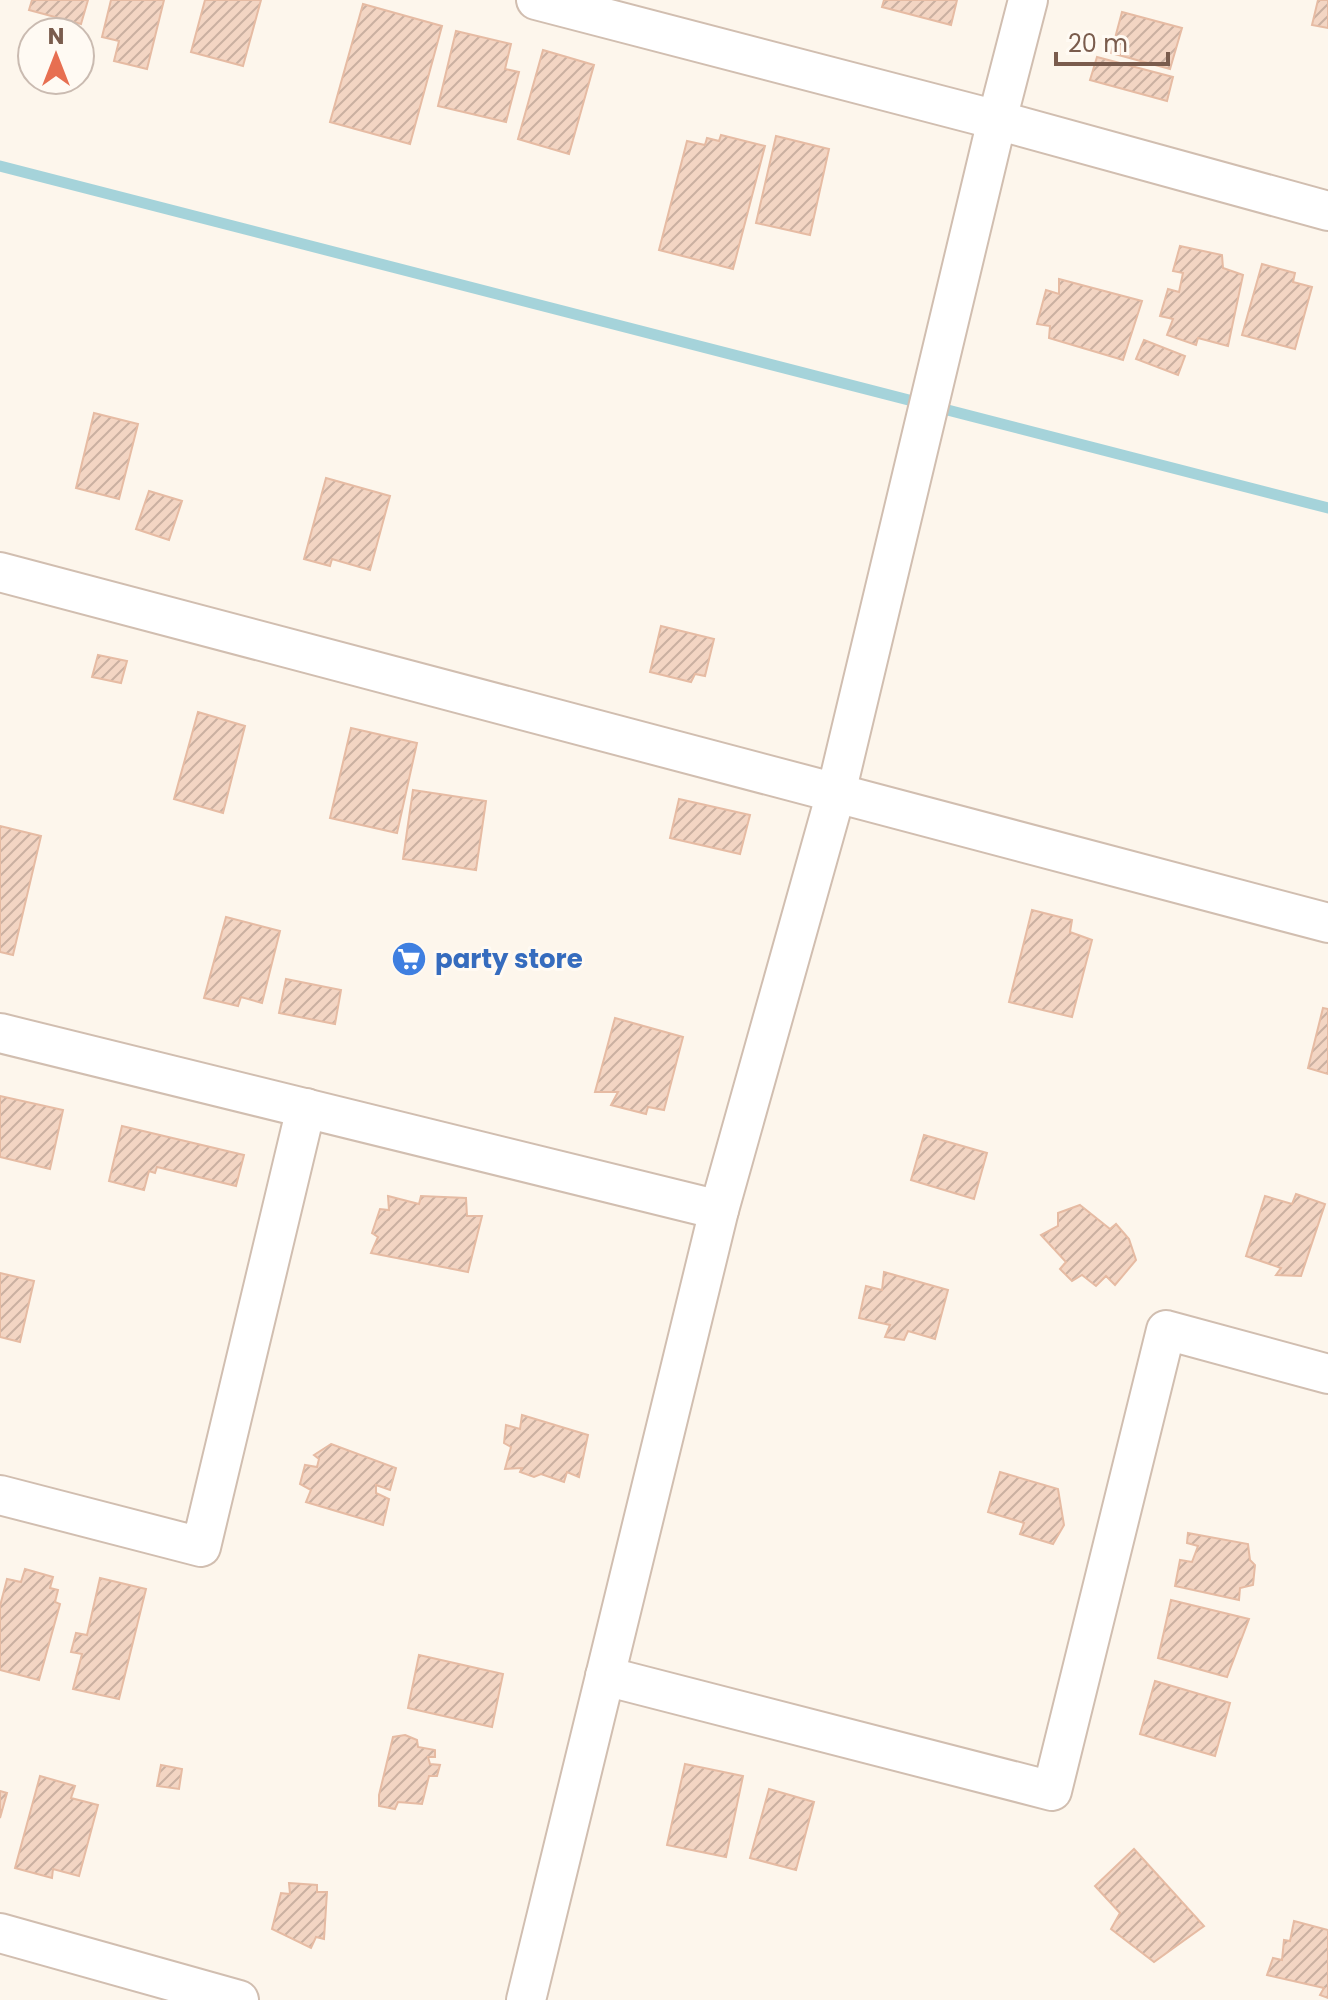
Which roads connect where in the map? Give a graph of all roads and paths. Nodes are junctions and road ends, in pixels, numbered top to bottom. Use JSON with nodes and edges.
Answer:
{"nodes":[{"id":1,"x":536,"y":0,"type":"edge"},
{"id":2,"x":1028,"y":0,"type":"edge"},
{"id":3,"x":598,"y":8,"type":"edge"},
{"id":4,"x":997,"y":120,"type":"junction"},
{"id":5,"x":1328,"y":211,"type":"edge"},
{"id":6,"x":0,"y":572,"type":"edge"},
{"id":7,"x":836,"y":793,"type":"junction"},
{"id":8,"x":1328,"y":923,"type":"edge"},
{"id":9,"x":0,"y":1033,"type":"edge"},
{"id":10,"x":306,"y":1108,"type":"junction"},
{"id":11,"x":719,"y":1210,"type":"junction"},
{"id":12,"x":1328,"y":1374,"type":"edge"},
{"id":13,"x":0,"y":1495,"type":"edge"},
{"id":14,"x":605,"y":1676,"type":"junction"},
{"id":15,"x":0,"y":1933,"type":"edge"},
{"id":16,"x":239,"y":2000,"type":"edge"},
{"id":17,"x":526,"y":2000,"type":"edge"}],
"edges":[{"from":1,"to":3,"type":"street"},
{"from":2,"to":4,"type":"street"},
{"from":3,"to":4,"type":"street"},
{"from":4,"to":5,"type":"street"},
{"from":4,"to":7,"type":"street"},
{"from":6,"to":7,"type":"street"},
{"from":7,"to":8,"type":"street"},
{"from":7,"to":11,"type":"street"},
{"from":9,"to":10,"type":"street"},
{"from":10,"to":11,"type":"street"},
{"from":10,"to":13,"type":"street"},
{"from":11,"to":14,"type":"street"},
{"from":12,"to":14,"type":"street"},
{"from":14,"to":17,"type":"street"},
{"from":15,"to":16,"type":"street"}]}
